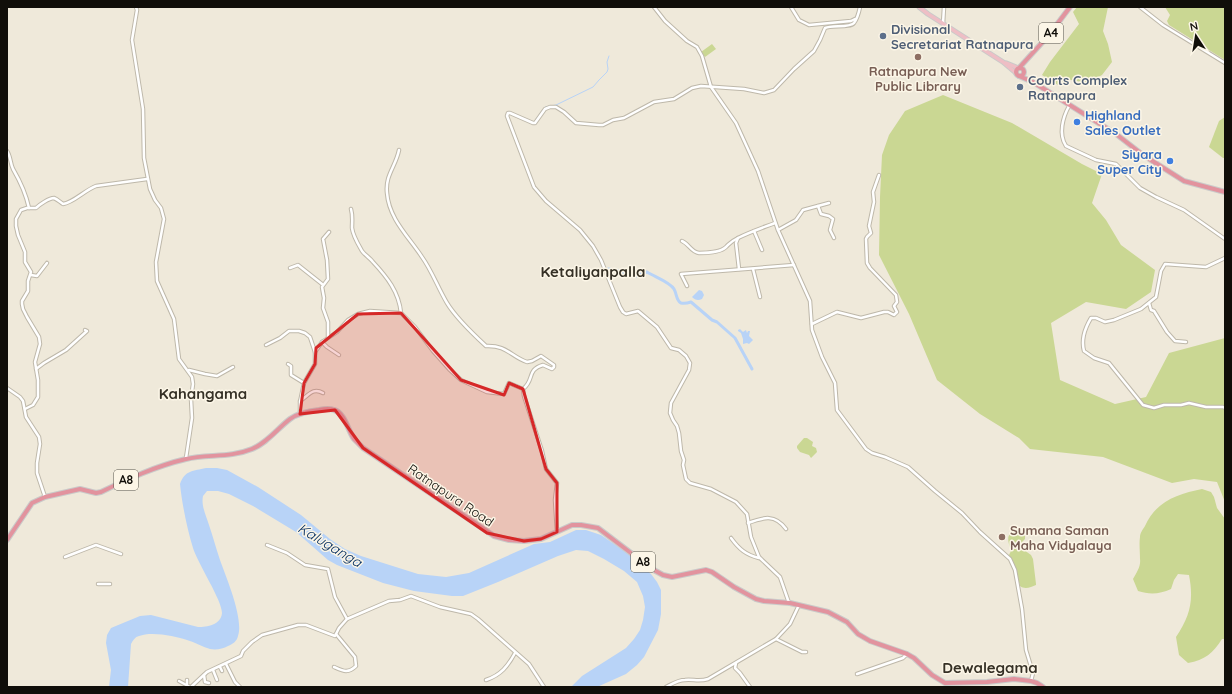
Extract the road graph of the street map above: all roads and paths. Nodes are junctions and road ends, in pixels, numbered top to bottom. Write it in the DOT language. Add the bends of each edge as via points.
graph roads {
  1 [pos="136,7"];
  2 [pos="654,7"];
  3 [pos="791,7"];
  4 [pos="860,7"];
  5 [pos="919,7"];
  6 [pos="944,7"];
  7 [pos="1070,7"];
  8 [pos="1140,7"];
  9 [pos="856,19"];
  10 [pos="943,24"];
  11 [pos="1003,62"];
  12 [pos="1225,63"];
  13 [pos="1021,69"];
  14 [pos="1017,74"];
  15 [pos="1033,82"];
  16 [pos="712,87"];
  17 [pos="1069,106"];
  18 [pos="399,150"];
  19 [pos="7,151"];
  20 [pos="879,175"];
  21 [pos="147,179"];
  22 [pos="1225,192"];
  23 [pos="829,203"];
  24 [pos="818,206"];
  25 [pos="29,208"];
  26 [pos="351,209"];
  27 [pos="775,223"];
  28 [pos="778,230"];
  29 [pos="754,231"];
  30 [pos="329,232"];
  31 [pos="738,238"];
  32 [pos="834,238"];
  33 [pos="1225,239"];
  34 [pos="682,241"];
  35 [pos="762,250"];
  36 [pos="1225,258"];
  37 [pos="47,263"];
  38 [pos="794,266"];
  39 [pos="290,268"];
  40 [pos="740,269"];
  41 [pos="753,269"];
  42 [pos="31,275"];
  43 [pos="322,284"];
  44 [pos="687,286"];
  45 [pos="760,296"];
  46 [pos="1149,303"];
  47 [pos="401,313"];
  48 [pos="812,324"];
  49 [pos="85,330"];
  50 [pos="328,337"];
  51 [pos="322,342"];
  52 [pos="1186,342"];
  53 [pos="266,345"];
  54 [pos="315,352"];
  55 [pos="339,355"];
  56 [pos="288,364"];
  57 [pos="233,367"];
  58 [pos="36,370"];
  59 [pos="189,370"];
  60 [pos="304,383"];
  61 [pos="7,388"];
  62 [pos="523,389"];
  63 [pos="323,392"];
  64 [pos="300,402"];
  65 [pos="1225,408"];
  66 [pos="25,409"];
  67 [pos="300,414"];
  68 [pos="186,459"];
  69 [pos="45,497"];
  70 [pos="748,523"];
  71 [pos="786,529"];
  72 [pos="557,532"];
  73 [pos="731,538"];
  74 [pos="7,540"];
  75 [pos="267,545"];
  76 [pos="121,554"];
  77 [pos="65,557"];
  78 [pos="760,558"];
  79 [pos="98,584"];
  80 [pos="110,584"];
  81 [pos="790,603"];
  82 [pos="800,605"];
  83 [pos="347,620"];
  84 [pos="336,634"];
  85 [pos="776,639"];
  86 [pos="806,652"];
  87 [pos="515,653"];
  88 [pos="907,654"];
  89 [pos="736,662"];
  90 [pos="226,664"];
  91 [pos="220,667"];
  92 [pos="334,667"];
  93 [pos="213,670"];
  94 [pos="222,671"];
  95 [pos="857,674"];
  96 [pos="204,675"];
  97 [pos="180,680"];
  98 [pos="187,680"];
  99 [pos="217,680"];
  100 [pos="486,680"];
  101 [pos="1031,681"];
  102 [pos="196,682"];
  103 [pos="209,683"];
  104 [pos="186,684"];
  105 [pos="190,687"];
  106 [pos="198,687"];
  107 [pos="240,687"];
  108 [pos="544,687"];
  109 [pos="666,687"];
  110 [pos="750,687"];
  111 [pos="1043,687"];
  1 -- 21 [label="street" via="132,40 143,109"];
  2 -- 16 [label="street" via="665,21 697,47"];
  3 -- 9 [label="street" via="799,20 809,25"];
  4 -- 9 [label="street"];
  5 -- 10 [label="main road"];
  6 -- 10 [label="street"];
  7 -- 13 [label="highway, A4"];
  8 -- 12 [label="street" via="1163,25"];
  9 -- 16 [label="street" via="851,25 825,28 814,51 774,90 764,93"];
  10 -- 11 [label="main road"];
  11 -- 13 [label="main road"];
  11 -- 14 [label="main road"];
  13 -- 14 [label="highway" via="1016,71"];
  13 -- 14 [label="highway" via="1022,74"];
  13 -- 15 [label="highway"];
  14 -- 15 [label="highway"];
  15 -- 17 [label="highway"];
  16 -- 27 [label="street" via="736,123 758,172"];
  16 -- 70 [label="street" via="692,88 674,99 654,102 624,118 599,125 576,123 556,107 545,109 535,123 510,113 507,116 534,187 546,201 580,230 593,246 623,312 626,314 638,311 644,315 657,327 671,348 686,356 690,363 689,370 671,403 670,413 679,433 686,479 736,502 747,514"];
  17 -- 22 [label="highway" via="1184,180"];
  17 -- 33 [label="street" via="1062,127 1066,146 1096,160 1116,164 1140,188 1184,210"];
  18 -- 62 [label="street" via="387,181 387,194 392,211 398,224 430,268 448,305 486,346 501,347 528,362 541,356 554,365 552,369 543,365 534,369 528,385"];
  19 -- 25 [label="street"];
  20 -- 48 [label="street" via="872,192 874,202 869,226 871,234 866,240 867,263 896,295 897,302 894,306 897,312 884,312 861,318 837,312"];
  21 -- 25 [label="street" via="96,186 66,204 52,198 41,202 36,208"];
  21 -- 59 [label="street" via="164,219 156,262 157,281 174,319 179,359"];
  23 -- 24 [label="street"];
  24 -- 28 [label="street" via="803,210 796,220"];
  24 -- 32 [label="street" via="821,214 832,219 830,230"];
  25 -- 42 [label="street" via="19,213 16,226"];
  26 -- 47 [label="street" via="355,237 363,253 385,275 398,296"];
  27 -- 28 [label="street"];
  27 -- 29 [label="street"];
  28 -- 38 [label="street"];
  29 -- 31 [label="street"];
  29 -- 35 [label="street"];
  30 -- 43 [label="street" via="323,239 328,279"];
  31 -- 34 [label="street" via="729,242 722,250 699,253 692,251"];
  31 -- 40 [label="street" via="736,243"];
  36 -- 46 [label="street" via="1206,268 1165,264 1161,271 1156,297"];
  37 -- 42 [label="street" via="36,276"];
  38 -- 41 [label="street"];
  38 -- 48 [label="street" via="810,301"];
  39 -- 43 [label="street" via="298,265"];
  40 -- 41 [label="street"];
  40 -- 44 [label="street" via="681,274"];
  41 -- 45 [label="street"];
  42 -- 58 [label="street" via="28,291 22,301 22,309 39,337"];
  43 -- 50 [label="street"];
  46 -- 52 [label="street" via="1151,310 1175,341"];
  46 -- 65 [label="street" via="1114,320 1105,322 1091,318 1084,335 1084,351 1109,363 1143,405 1154,408 1189,403"];
  47 -- 50 [label="street" via="358,314"];
  47 -- 62 [label="street" via="461,380 487,392 498,394 504,394 509,383"];
  48 -- 101 [label="street" via="822,357 835,384 837,410 866,449 908,467 962,513 1010,559 1015,570 1022,609 1026,650 1033,673"];
  49 -- 58 [label="street" via="87,331 66,350 44,362"];
  50 -- 51 [label="street"];
  51 -- 54 [label="street"];
  51 -- 55 [label="street"];
  53 -- 54 [label="street" via="289,331 299,331 310,337"];
  54 -- 60 [label="street" via="315,364"];
  56 -- 60 [label="street" via="291,366 291,375"];
  57 -- 59 [label="street" via="217,376"];
  58 -- 66 [label="street" via="38,397 33,405"];
  59 -- 68 [label="street" via="193,384 192,418"];
  60 -- 64 [label="street"];
  61 -- 66 [label="street" via="20,397"];
  62 -- 72 [label="street" via="546,469 557,483"];
  63 -- 64 [label="street" via="315,390"];
  64 -- 67 [label="street"];
  66 -- 69 [label="street" via="26,417 39,437 37,473"];
  67 -- 68 [label="highway, Ratnapura Road / A8" via="291,418 253,448 229,455"];
  67 -- 72 [label="highway, Ratnapura Road / A8" via="315,410 335,410 363,448 487,533 509,540 524,541 541,539"];
  68 -- 69 [label="highway, Ratnapura Road / A8" via="101,492 80,489"];
  69 -- 74 [label="highway, Ratnapura Road / A8" via="32,503"];
  70 -- 71 [label="street" via="765,517 779,521"];
  70 -- 78 [label="street"];
  72 -- 81 [label="highway, Ratnapura Road / A8" via="572,525 598,528 663,575 672,577 706,570 756,599"];
  73 -- 78 [label="street" via="746,554"];
  75 -- 83 [label="street" via="287,553 305,565 328,569 335,596"];
  76 -- 77 [label="street" via="96,545"];
  78 -- 81 [label="street" via="780,577"];
  79 -- 80 [label="street"];
  81 -- 82 [label="highway, Ratnapura Road / A8"];
  82 -- 85 [label="street" via="790,624"];
  82 -- 88 [label="highway, Ratnapura Road / A8" via="828,612 847,622 858,634 870,641"];
  83 -- 84 [label="street" via="338,628"];
  83 -- 87 [label="street" via="389,601 410,596 440,607 471,614"];
  84 -- 90 [label="street" via="335,636 306,625 262,635 243,651 241,656"];
  84 -- 92 [label="street" via="355,657 356,668 344,672"];
  85 -- 86 [label="street"];
  85 -- 89 [label="street"];
  87 -- 100 [label="street" via="500,674"];
  87 -- 108 [label="street" via="529,664"];
  88 -- 95 [label="street" via="903,658"];
  88 -- 101 [label="highway, Ratnapura Road / A8" via="945,683 1014,679"];
  89 -- 109 [label="street" via="703,680 680,680"];
  89 -- 110 [label="street" via="735,668"];
  90 -- 91 [label="street"];
  90 -- 107 [label="street" via="234,682"];
  91 -- 93 [label="street"];
  91 -- 94 [label="street"];
  93 -- 96 [label="street"];
  93 -- 99 [label="street"];
  96 -- 102 [label="street"];
  96 -- 103 [label="street" via="205,682"];
  97 -- 104 [label="street"];
  98 -- 104 [label="street"];
  101 -- 111 [label="highway, Ratnapura Road / A8"];
  102 -- 105 [label="street"];
  102 -- 106 [label="street"];
  104 -- 105 [label="street"];
}
